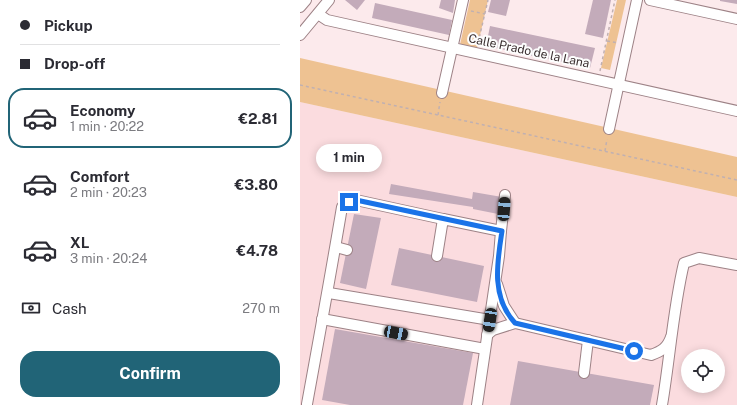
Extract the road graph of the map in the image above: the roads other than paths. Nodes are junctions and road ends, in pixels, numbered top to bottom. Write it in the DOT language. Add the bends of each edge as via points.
graph roads {
  1 [pos="306,0"];
  2 [pos="329,0"];
  3 [pos="462,0"];
  4 [pos="637,0"];
  5 [pos="650,0"];
  6 [pos="300,7"];
  7 [pos="318,14"];
  8 [pos="737,19"];
  9 [pos="300,36"];
  10 [pos="452,48"];
  11 [pos="620,85"];
  12 [pos="442,93"];
  13 [pos="737,111"];
  14 [pos="609,129"];
  15 [pos="506,196"];
  16 [pos="443,219"];
  17 [pos="502,231"];
  18 [pos="336,247"];
  19 [pos="347,250"];
  20 [pos="437,256"];
  21 [pos="737,264"];
  22 [pos="496,278"];
  23 [pos="329,293"];
  24 [pos="322,319"];
  25 [pos="490,320"];
  26 [pos="515,323"];
  27 [pos="487,335"];
  28 [pos="671,336"];
  29 [pos="588,340"];
  30 [pos="485,349"];
  31 [pos="584,373"];
  32 [pos="306,403"];
  33 [pos="477,405"];
  34 [pos="662,405"];
  1 -- 6 [label="street"];
  2 -- 7 [label="street"];
  3 -- 10 [label="street"];
  4 -- 11 [label="street"];
  5 -- 8 [label="street"];
  7 -- 9 [label="street"];
  7 -- 10 [label="street, Calle Prado de la Lana" via="326,20"];
  10 -- 11 [label="street, Calle Prado de la Lana"];
  10 -- 12 [label="street"];
  11 -- 13 [label="street, Calle Prado de la Lana"];
  11 -- 14 [label="street"];
  15 -- 17 [label="street"];
  16 -- 17 [label="street"];
  16 -- 18 [label="street" via="356,200 342,208"];
  16 -- 20 [label="street"];
  17 -- 22 [label="street"];
  18 -- 19 [label="street"];
  18 -- 23 [label="street"];
  21 -- 28 [label="street" via="699,258 684,263"];
  22 -- 25 [label="street"];
  22 -- 26 [label="street" via="504,306"];
  23 -- 24 [label="street"];
  23 -- 25 [label="street"];
  24 -- 30 [label="street"];
  24 -- 32 [label="street"];
  25 -- 27 [label="street"];
  26 -- 27 [label="street" via="493,330"];
  26 -- 29 [label="street"];
  27 -- 30 [label="street"];
  28 -- 29 [label="street" via="668,345 661,352 651,355"];
  28 -- 34 [label="street"];
  29 -- 31 [label="street"];
  30 -- 33 [label="street"];
}
